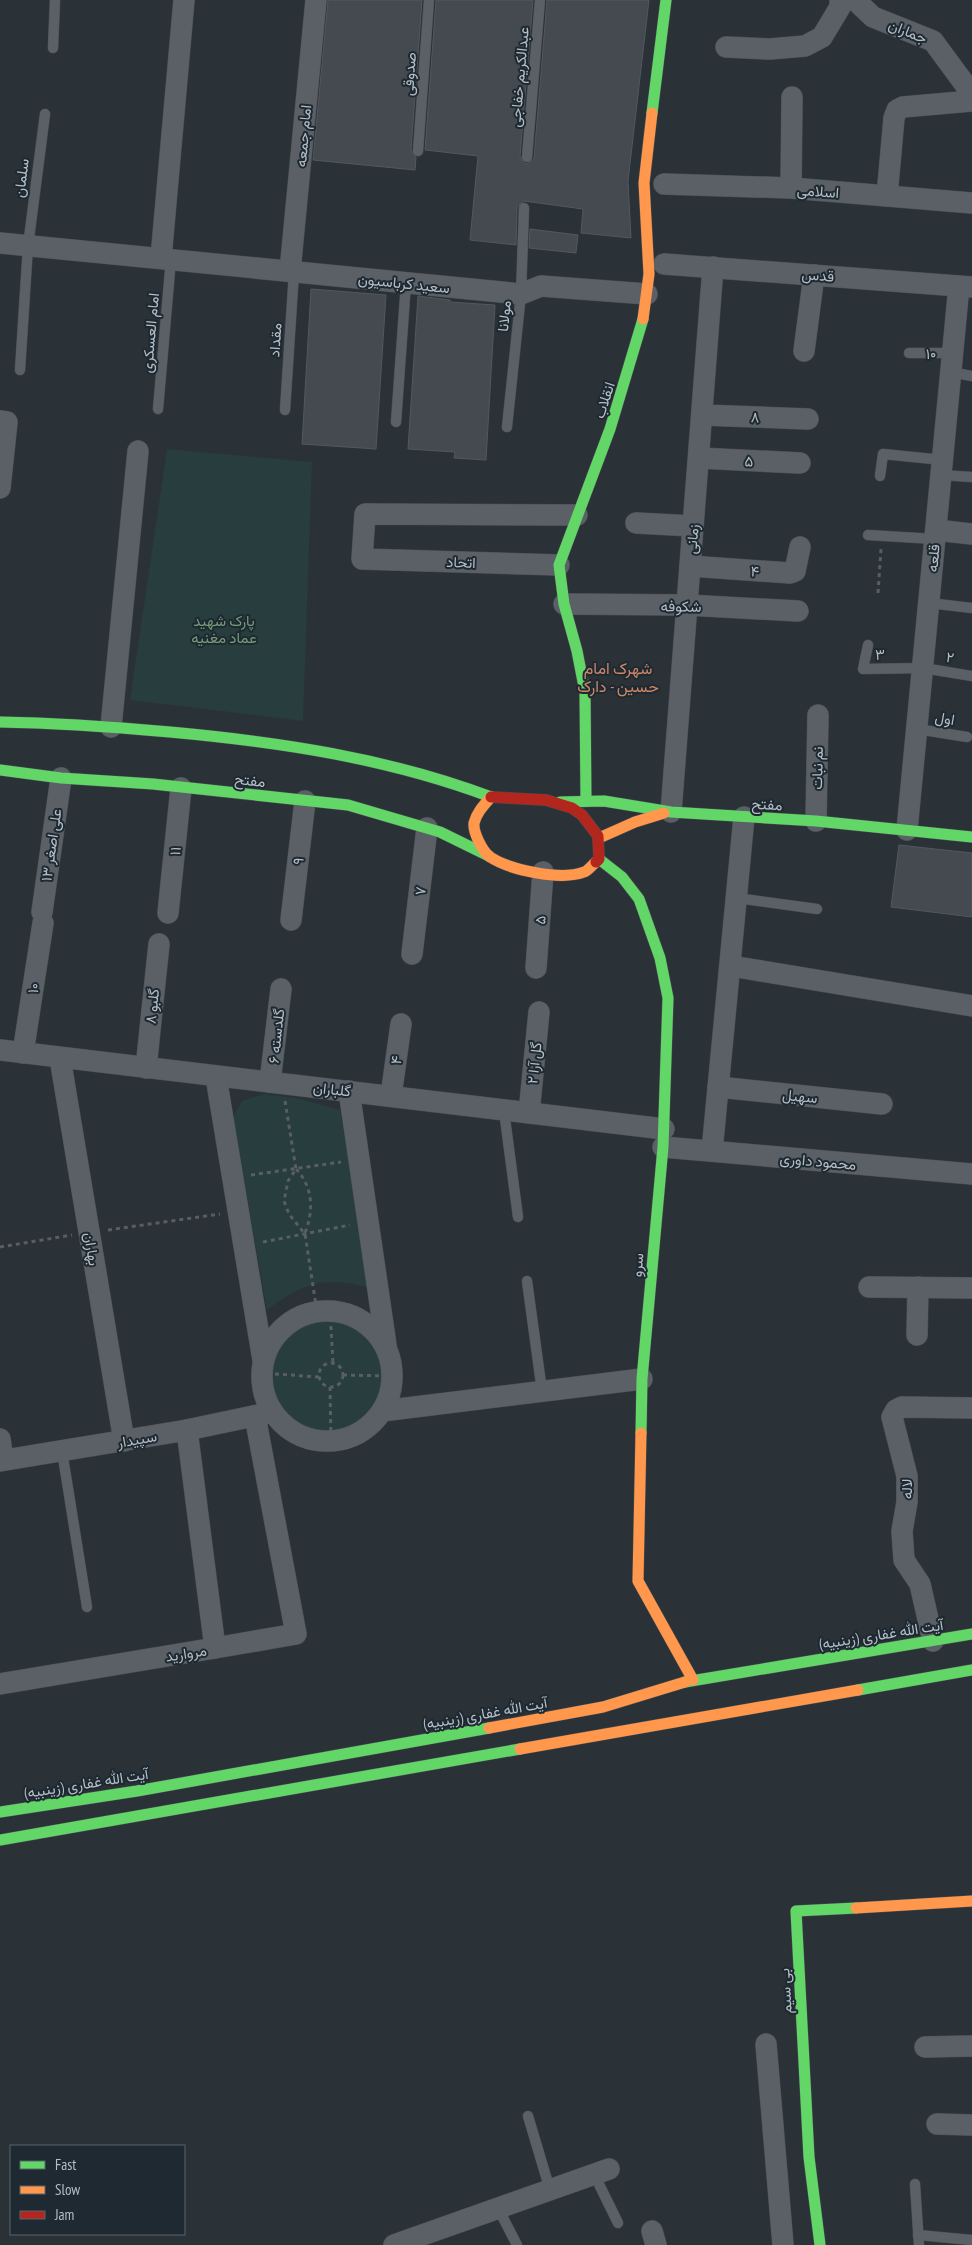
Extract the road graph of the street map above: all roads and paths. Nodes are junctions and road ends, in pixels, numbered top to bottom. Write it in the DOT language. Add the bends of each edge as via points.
graph roads {
  1 [pos="55,0"];
  2 [pos="184,0"];
  3 [pos="316,0"];
  4 [pos="429,0"];
  5 [pos="540,0"];
  6 [pos="666,0"];
  7 [pos="840,0"];
  8 [pos="855,0"];
  9 [pos="726,47"];
  10 [pos="53,48"];
  11 [pos="972,94"];
  12 [pos="792,96"];
  13 [pos="972,101"];
  14 [pos="45,114"];
  15 [pos="418,151"];
  16 [pos="527,157"];
  17 [pos="664,184"];
  18 [pos="791,188"];
  19 [pos="887,196"];
  20 [pos="972,203"];
  21 [pos="524,208"];
  22 [pos="0,243"];
  23 [pos="28,246"];
  24 [pos="166,259"];
  25 [pos="664,264"];
  26 [pos="714,267"];
  27 [pos="292,272"];
  28 [pos="814,274"];
  29 [pos="406,284"];
  30 [pos="966,286"];
  31 [pos="521,294"];
  32 [pos="646,294"];
  33 [pos="804,351"];
  34 [pos="909,353"];
  35 [pos="952,363"];
  36 [pos="20,370"];
  37 [pos="972,376"];
  38 [pos="158,409"];
  39 [pos="285,410"];
  40 [pos="702,415"];
  41 [pos="808,419"];
  42 [pos="0,421"];
  43 [pos="396,422"];
  44 [pos="507,427"];
  45 [pos="138,451"];
  46 [pos="699,458"];
  47 [pos="800,463"];
  48 [pos="942,467"];
  49 [pos="880,476"];
  50 [pos="972,477"];
  51 [pos="0,488"];
  52 [pos="576,515"];
  53 [pos="636,523"];
  54 [pos="693,526"];
  55 [pos="935,534"];
  56 [pos="972,534"];
  57 [pos="868,535"];
  58 [pos="882,536"];
  59 [pos="800,547"];
  60 [pos="560,564"];
  61 [pos="690,566"];
  62 [pos="878,593"];
  63 [pos="564,604"];
  64 [pos="929,604"];
  65 [pos="687,605"];
  66 [pos="972,608"];
  67 [pos="798,611"];
  68 [pos="868,645"];
  69 [pos="923,668"];
  70 [pos="972,676"];
  71 [pos="818,715"];
  72 [pos="0,722"];
  73 [pos="111,727"];
  74 [pos="917,728"];
  75 [pos="967,737"];
  76 [pos="0,770"];
  77 [pos="61,778"];
  78 [pos="181,788"];
  79 [pos="491,797"];
  80 [pos="305,801"];
  81 [pos="586,801"];
  82 [pos="560,802"];
  83 [pos="671,812"];
  84 [pos="744,818"];
  85 [pos="816,822"];
  86 [pos="427,828"];
  87 [pos="907,830"];
  88 [pos="972,837"];
  89 [pos="599,838"];
  90 [pos="489,856"];
  91 [pos="599,859"];
  92 [pos="543,872"];
  93 [pos="737,898"];
  94 [pos="817,909"];
  95 [pos="168,913"];
  96 [pos="42,917"];
  97 [pos="291,920"];
  98 [pos="159,944"];
  99 [pos="412,954"];
  100 [pos="731,966"];
  101 [pos="536,968"];
  102 [pos="281,989"];
  103 [pos="972,1006"];
  104 [pos="538,1012"];
  105 [pos="401,1024"];
  106 [pos="0,1050"];
  107 [pos="23,1053"];
  108 [pos="60,1058"];
  109 [pos="146,1068"];
  110 [pos="216,1076"];
  111 [pos="718,1087"];
  112 [pos="277,1089"];
  113 [pos="349,1091"];
  114 [pos="391,1096"];
  115 [pos="882,1104"];
  116 [pos="504,1110"];
  117 [pos="529,1114"];
  118 [pos="664,1138"];
  119 [pos="712,1151"];
  120 [pos="349,1161"];
  121 [pos="296,1168"];
  122 [pos="972,1174"];
  123 [pos="243,1176"];
  124 [pos="238,1212"];
  125 [pos="518,1217"];
  126 [pos="359,1224"];
  127 [pos="90,1232"];
  128 [pos="305,1234"];
  129 [pos="255,1244"];
  130 [pos="0,1246"];
  131 [pos="527,1281"];
  132 [pos="869,1287"];
  133 [pos="918,1287"];
  134 [pos="972,1288"];
  135 [pos="323,1311"];
  136 [pos="917,1335"];
  137 [pos="387,1351"];
  138 [pos="333,1363"];
  139 [pos="263,1367"];
  140 [pos="343,1375"];
  141 [pos="392,1376"];
  142 [pos="319,1377"];
  143 [pos="642,1379"];
  144 [pos="330,1387"];
  145 [pos="542,1391"];
  146 [pos="972,1408"];
  147 [pos="382,1411"];
  148 [pos="264,1414"];
  149 [pos="187,1430"];
  150 [pos="0,1439"];
  151 [pos="124,1441"];
  152 [pos="330,1441"];
  153 [pos="62,1451"];
  154 [pos="2,1460"];
  155 [pos="87,1607"];
  156 [pos="972,1634"];
  157 [pos="933,1641"];
  158 [pos="215,1648"];
  159 [pos="972,1670"];
  160 [pos="693,1680"];
  161 [pos="0,1684"];
  162 [pos="0,1812"];
  163 [pos="0,1840"];
  164 [pos="972,1901"];
  165 [pos="766,2044"];
  166 [pos="972,2046"];
  167 [pos="925,2047"];
  168 [pos="528,2116"];
  169 [pos="937,2124"];
  170 [pos="972,2125"];
  171 [pos="602,2172"];
  172 [pos="915,2184"];
  173 [pos="550,2190"];
  174 [pos="498,2208"];
  175 [pos="618,2223"];
  176 [pos="919,2240"];
  177 [pos="972,2240"];
  178 [pos="394,2245"];
  179 [pos="517,2245"];
  180 [pos="783,2245"];
  181 [pos="820,2245"];
  1 -- 10 [label="lane"];
  2 -- 24 [label="street"];
  3 -- 27 [label="street, امام جمعه"];
  4 -- 15 [label="lane, صدوقی"];
  5 -- 16 [label="lane, عبدالکریم خفاجی"];
  6 -- 32 [label="street, انقلاب" via="644,182 649,274"];
  7 -- 9 [label="street" via="840,7 822,37 805,46"];
  8 -- 11 [label="street, جماران" via="872,17 934,41"];
  12 -- 18 [label="street"];
  13 -- 19 [label="street" via="897,110"];
  14 -- 23 [label="lane, سلمان"];
  17 -- 18 [label="street, اسلامی"];
  18 -- 19 [label="street, اسلامی"];
  19 -- 20 [label="street, اسلامی"];
  21 -- 31 [label="lane, مولانا"];
  22 -- 23 [label="street, سعید کرباسیون"];
  23 -- 24 [label="street, سعید کرباسیون"];
  23 -- 36 [label="lane, سلمان"];
  24 -- 27 [label="street, سعید کرباسیون"];
  24 -- 38 [label="lane, امام العسکری"];
  25 -- 26 [label="street, قدس"];
  26 -- 28 [label="street, قدس"];
  26 -- 40 [label="street, زمانی"];
  27 -- 29 [label="street, سعید کرباسیون"];
  27 -- 39 [label="lane, مقداد"];
  28 -- 30 [label="street, قدس"];
  28 -- 33 [label="street"];
  29 -- 31 [label="street, سعید کرباسیون"];
  29 -- 43 [label="lane"];
  30 -- 35 [label="street, قلعه"];
  31 -- 32 [label="street, سعید کرباسیون" via="541,286"];
  31 -- 44 [label="lane, مولانا"];
  32 -- 52 [label="street, انقلاب" via="644,316 630,369"];
  34 -- 35 [label="lane, ۱۰"];
  35 -- 37 [label="lane"];
  35 -- 48 [label="street, قلعه"];
  40 -- 41 [label="street, ۸"];
  40 -- 46 [label="street, زمانی"];
  42 -- 51 [label="street" via="7,422"];
  45 -- 73 [label="street"];
  46 -- 47 [label="street, ۵"];
  46 -- 54 [label="street, زمانی"];
  48 -- 49 [label="lane" via="883,454"];
  48 -- 50 [label="lane"];
  48 -- 55 [label="street, قلعه"];
  52 -- 60 [label="street, انقلاب"];
  52 -- 60 [label="street, اتحاد" via="364,514 362,559"];
  53 -- 54 [label="street"];
  54 -- 61 [label="street, زمانی"];
  55 -- 56 [label="street"];
  55 -- 58 [label="lane"];
  55 -- 64 [label="street, قلعه"];
  57 -- 58 [label="lane"];
  58 -- 62 [label="path"];
  59 -- 61 [label="street, ۴" via="795,571 790,573"];
  60 -- 63 [label="street, انقلاب"];
  61 -- 65 [label="street, زمانی"];
  63 -- 65 [label="street, شکوفه"];
  63 -- 81 [label="street, انقلاب" via="586,692"];
  64 -- 66 [label="lane"];
  64 -- 69 [label="street, قلعه"];
  65 -- 67 [label="street, شکوفه"];
  65 -- 83 [label="street, زمانی"];
  68 -- 69 [label="lane, ۳" via="863,669"];
  69 -- 70 [label="lane, ۲"];
  69 -- 74 [label="street, قلعه"];
  71 -- 85 [label="street, نم نبات"];
  72 -- 73 [label="street"];
  73 -- 79 [label="street" via="294,746 448,780"];
  74 -- 75 [label="lane, اول"];
  74 -- 87 [label="street, قلعه"];
  76 -- 77 [label="street, مفتح"];
  77 -- 78 [label="street, مفتح"];
  77 -- 96 [label="street, علی اصغر ۱۳"];
  78 -- 80 [label="street, مفتح"];
  78 -- 95 [label="street, ۱۱"];
  79 -- 82 [label="street"];
  79 -- 90 [label="street" via="479,811 474,824 476,836"];
  80 -- 86 [label="street, مفتح" via="348,805"];
  80 -- 97 [label="street, ۹"];
  81 -- 82 [label="street, مفتح"];
  81 -- 83 [label="street, مفتح"];
  82 -- 89 [label="street" via="582,814"];
  83 -- 84 [label="street, مفتح"];
  83 -- 89 [label="street" via="634,822"];
  84 -- 85 [label="street, مفتح"];
  84 -- 93 [label="street"];
  85 -- 87 [label="street, مفتح"];
  86 -- 90 [label="street, مفتح"];
  86 -- 99 [label="street, ۷"];
  87 -- 88 [label="street, مفتح"];
  89 -- 91 [label="street"];
  90 -- 92 [label="street" via="526,871"];
  91 -- 92 [label="street" via="585,872 566,875"];
  91 -- 118 [label="street, سرو" via="622,877 639,899 660,958 668,998"];
  92 -- 101 [label="street, ۵"];
  93 -- 94 [label="lane"];
  93 -- 100 [label="street"];
  96 -- 107 [label="street, ۱۰"];
  98 -- 109 [label="street, گلبو ۸"];
  100 -- 103 [label="street"];
  100 -- 111 [label="street"];
  102 -- 112 [label="street, گلدسته ۶"];
  104 -- 117 [label="street, گل آرا ۲"];
  105 -- 114 [label="street, ۴"];
  106 -- 107 [label="street, گلباران"];
  107 -- 108 [label="street, گلباران"];
  108 -- 109 [label="street, گلباران"];
  108 -- 127 [label="street, بهاران"];
  109 -- 110 [label="street, گلباران"];
  110 -- 112 [label="street, گلباران"];
  110 -- 124 [label="street"];
  111 -- 115 [label="street, سهیل"];
  111 -- 119 [label="street"];
  112 -- 113 [label="street, گلباران"];
  112 -- 121 [label="path"];
  113 -- 114 [label="street, گلباران"];
  113 -- 137 [label="street"];
  114 -- 116 [label="street, گلباران"];
  116 -- 117 [label="street, گلباران"];
  116 -- 125 [label="lane"];
  117 -- 118 [label="street, گلباران"];
  118 -- 119 [label="street, محمود داوری"];
  118 -- 143 [label="street, سرو"];
  119 -- 122 [label="street, محمود داوری"];
  120 -- 121 [label="path"];
  121 -- 123 [label="path"];
  121 -- 128 [label="path" via="308,1185 311,1203"];
  121 -- 128 [label="path" via="288,1181 284,1201 289,1214"];
  124 -- 127 [label="path"];
  124 -- 139 [label="street"];
  126 -- 128 [label="path"];
  127 -- 130 [label="path"];
  127 -- 151 [label="street, بهاران"];
  128 -- 129 [label="path"];
  128 -- 135 [label="path"];
  131 -- 145 [label="lane"];
  132 -- 133 [label="street"];
  133 -- 134 [label="street"];
  133 -- 136 [label="street"];
  135 -- 137 [label="street" via="352,1315 371,1328"];
  135 -- 138 [label="path"];
  135 -- 139 [label="street" via="308,1313 288,1323 272,1339"];
  137 -- 141 [label="street"];
  138 -- 140 [label="path"];
  138 -- 142 [label="path" via="322,1366"];
  139 -- 142 [label="path"];
  139 -- 148 [label="street"];
  140 -- 141 [label="path"];
  140 -- 144 [label="path" via="338,1385"];
  141 -- 147 [label="street"];
  142 -- 144 [label="path" via="322,1384"];
  143 -- 145 [label="street"];
  143 -- 160 [label="street, سرو" via="638,1581"];
  144 -- 152 [label="path"];
  145 -- 147 [label="street"];
  146 -- 157 [label="street, لاله" via="902,1407 892,1417 907,1476 902,1531 904,1560 920,1584"];
  147 -- 152 [label="street" via="358,1434"];
  148 -- 149 [label="street, سپیدار"];
  148 -- 152 [label="street" via="298,1435"];
  148 -- 158 [label="street" via="296,1634"];
  149 -- 151 [label="street, سپیدار"];
  149 -- 158 [label="street, مروارید"];
  150 -- 154 [label="street"];
  151 -- 153 [label="street, سپیدار"];
  153 -- 154 [label="street, سپیدار"];
  153 -- 155 [label="lane"];
  156 -- 157 [label="street, آیت الله غفاری (زینبیه)"];
  157 -- 160 [label="street, آیت الله غفاری (زینبیه)"];
  158 -- 161 [label="street, مروارید"];
  159 -- 163 [label="street"];
  160 -- 162 [label="street, آیت الله غفاری (زینبیه)" via="603,1707 137,1791"];
  164 -- 181 [label="street, بی سیم" via="796,1911 809,2157"];
  165 -- 180 [label="street"];
  166 -- 167 [label="street"];
  168 -- 173 [label="lane"];
  169 -- 170 [label="street"];
  171 -- 173 [label="street"];
  171 -- 175 [label="lane"];
  172 -- 176 [label="lane"];
  173 -- 174 [label="street"];
  174 -- 178 [label="street"];
  174 -- 179 [label="lane"];
  176 -- 177 [label="lane"];
}
